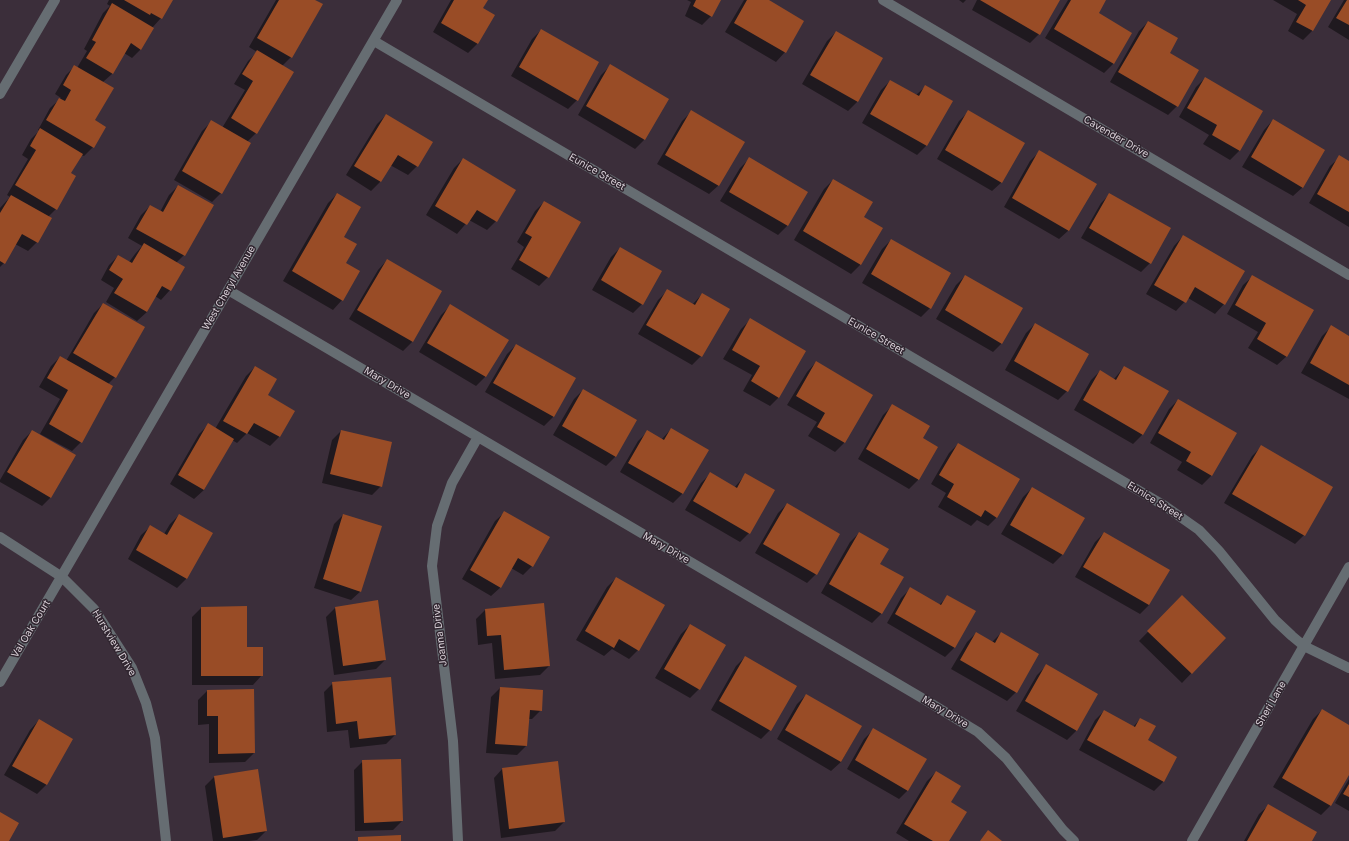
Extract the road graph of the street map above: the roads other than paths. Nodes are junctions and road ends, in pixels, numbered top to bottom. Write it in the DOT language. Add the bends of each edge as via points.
graph roads {
  1 [pos="56,0"];
  2 [pos="398,0"];
  3 [pos="883,0"];
  4 [pos="374,41"];
  5 [pos="0,94"];
  6 [pos="1349,276"];
  7 [pos="228,290"];
  8 [pos="478,437"];
  9 [pos="0,537"];
  10 [pos="1349,567"];
  11 [pos="62,577"];
  12 [pos="1304,646"];
  13 [pos="1349,668"];
  14 [pos="0,682"];
  15 [pos="166,841"];
  16 [pos="458,841"];
  17 [pos="1074,841"];
  18 [pos="1192,841"];
  1 -- 5 [label="street"];
  2 -- 4 [label="street, West Cheryl Avenue"];
  3 -- 6 [label="street, Cavender Drive"];
  4 -- 7 [label="street, West Cheryl Avenue"];
  4 -- 12 [label="street, Eunice Street" via="1164,506 1199,530 1275,620"];
  7 -- 8 [label="street, Mary Drive"];
  7 -- 11 [label="street, West Cheryl Avenue"];
  8 -- 16 [label="street, Joanna Drive" via="450,490 437,526 432,566 453,741"];
  8 -- 17 [label="street, Mary Drive" via="978,732 1006,758"];
  9 -- 11 [label="street, Hurstview Drive"];
  10 -- 12 [label="street, Sheri Lane"];
  11 -- 14 [label="street, Val Oak Court"];
  11 -- 15 [label="street, Hurstview Drive" via="94,609 132,668 146,702 155,738"];
  12 -- 13 [label="street, Eunice Street"];
  12 -- 18 [label="street, Sheri Lane"];
}
